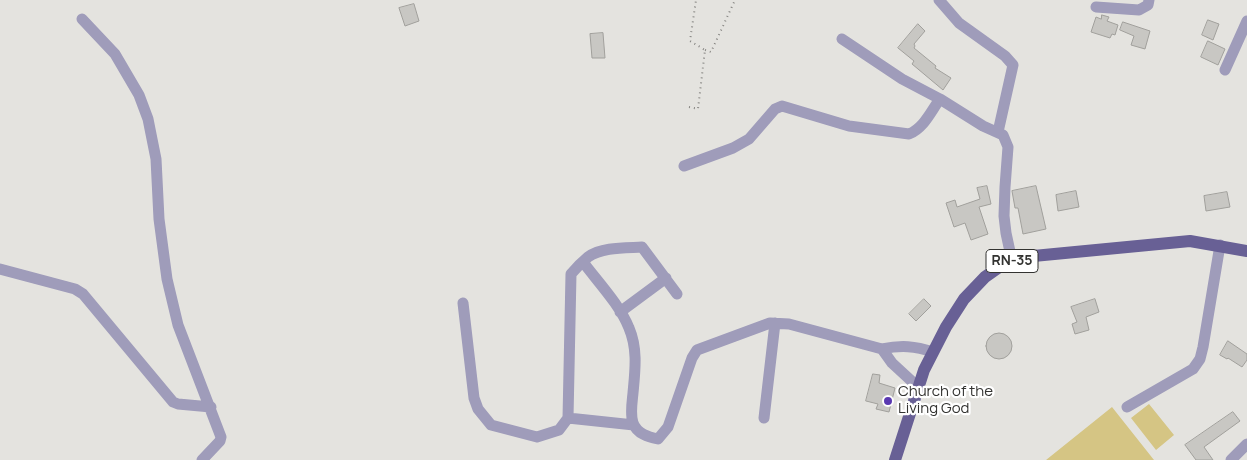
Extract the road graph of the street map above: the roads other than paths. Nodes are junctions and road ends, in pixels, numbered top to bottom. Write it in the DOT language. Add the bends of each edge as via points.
graph roads {
  1 [pos="940,0"];
  2 [pos="1149,0"];
  3 [pos="1096,7"];
  4 [pos="82,18"];
  5 [pos="1247,21"];
  6 [pos="842,38"];
  7 [pos="1225,70"];
  8 [pos="940,99"];
  9 [pos="998,132"];
  10 [pos="684,166"];
  11 [pos="1220,245"];
  12 [pos="1247,251"];
  13 [pos="1012,261"];
  14 [pos="583,262"];
  15 [pos="0,269"];
  16 [pos="666,278"];
  17 [pos="677,294"];
  18 [pos="463,303"];
  19 [pos="620,312"];
  20 [pos="775,323"];
  21 [pos="882,349"];
  22 [pos="933,352"];
  23 [pos="918,387"];
  24 [pos="211,407"];
  25 [pos="1127,407"];
  26 [pos="568,418"];
  27 [pos="764,418"];
  28 [pos="634,425"];
  29 [pos="1247,444"];
  30 [pos="202,460"];
  31 [pos="895,460"];
  32 [pos="1231,460"];
  1 -- 9 [label="street" via="959,22 1013,65"];
  2 -- 3 [label="street" via="1148,5 1139,10"];
  4 -- 24 [label="street" via="115,54 139,95 148,119 156,159 167,279 178,325"];
  5 -- 7 [label="street"];
  6 -- 8 [label="street" via="902,79"];
  8 -- 9 [label="street"];
  8 -- 10 [label="street" via="921,127 909,134 849,126 782,106 775,109 749,139 734,148"];
  9 -- 13 [label="street" via="1008,147 1004,216"];
  11 -- 12 [label="main road, RN-35"];
  11 -- 13 [label="main road, RN-35" via="1190,241 1023,257"];
  11 -- 25 [label="street" via="1200,359 1193,369"];
  13 -- 22 [label="main road, RN-35" via="985,277 964,299"];
  14 -- 16 [label="street" via="589,256 610,249 642,247"];
  14 -- 19 [label="street"];
  14 -- 26 [label="street" via="571,274"];
  15 -- 24 [label="street" via="83,294 173,402"];
  16 -- 17 [label="street"];
  16 -- 19 [label="street"];
  18 -- 26 [label="street" via="474,398 482,417 491,425 536,438 559,430"];
  19 -- 28 [label="street" via="629,328 636,358 631,413"];
  20 -- 21 [label="street"];
  20 -- 27 [label="street"];
  20 -- 28 [label="street" via="698,350 692,358 668,427 658,439 642,434"];
  21 -- 22 [label="street" via="916,346"];
  21 -- 23 [label="street"];
  22 -- 23 [label="main road, RN-35"];
  23 -- 31 [label="main road, RN-35"];
  24 -- 30 [label="street" via="221,437"];
  26 -- 28 [label="street"];
  29 -- 32 [label="street"];
}
